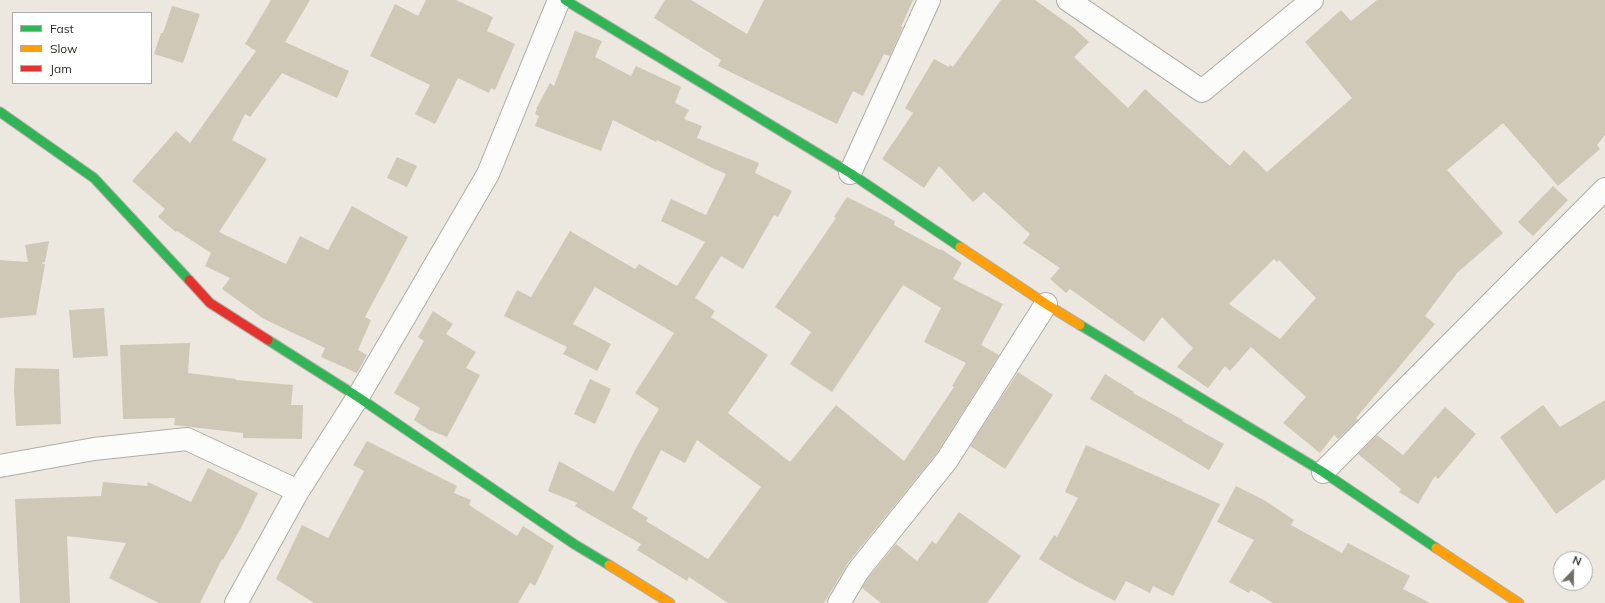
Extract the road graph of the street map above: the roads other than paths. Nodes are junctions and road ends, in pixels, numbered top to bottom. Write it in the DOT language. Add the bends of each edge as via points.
graph roads {
  1 [pos="559,0"];
  2 [pos="565,0"];
  3 [pos="929,0"];
  4 [pos="1068,0"];
  5 [pos="1312,0"];
  6 [pos="0,112"];
  7 [pos="850,173"];
  8 [pos="1605,189"];
  9 [pos="1046,304"];
  10 [pos="358,397"];
  11 [pos="0,466"];
  12 [pos="1323,472"];
  13 [pos="298,491"];
  14 [pos="236,603"];
  15 [pos="670,603"];
  16 [pos="839,603"];
  17 [pos="1520,603"];
  1 -- 10 [label="street" via="488,174"];
  2 -- 7 [label="street"];
  3 -- 7 [label="street"];
  4 -- 5 [label="street" via="1202,91"];
  6 -- 10 [label="street" via="94,178 210,303"];
  7 -- 9 [label="street"];
  8 -- 12 [label="street"];
  9 -- 12 [label="street"];
  9 -- 16 [label="street" via="947,460 858,571"];
  10 -- 13 [label="street"];
  10 -- 15 [label="street" via="574,544"];
  11 -- 13 [label="street" via="94,449 187,439"];
  12 -- 17 [label="street"];
  13 -- 14 [label="street"];
}
